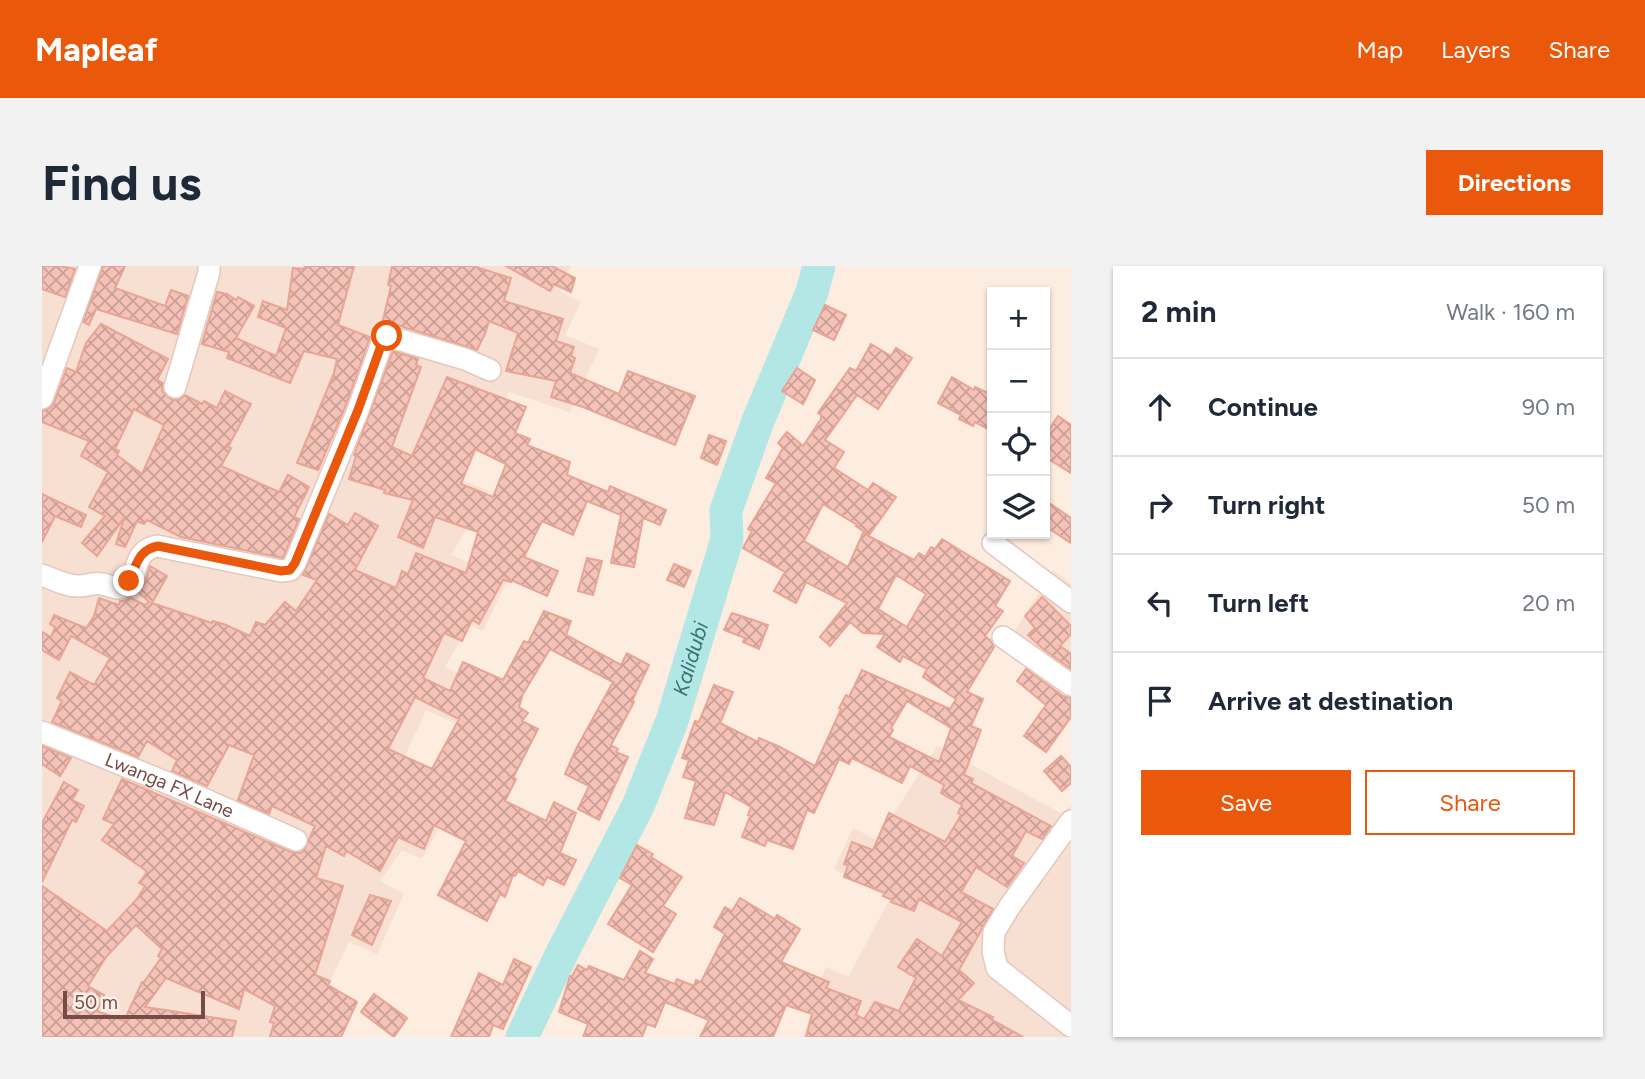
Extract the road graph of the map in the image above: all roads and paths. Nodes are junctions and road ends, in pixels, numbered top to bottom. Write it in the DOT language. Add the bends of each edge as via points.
graph roads {
  1 [pos="90,266"];
  2 [pos="209,266"];
  3 [pos="490,370"];
  4 [pos="175,387"];
  5 [pos="42,398"];
  6 [pos="993,543"];
  7 [pos="42,575"];
  8 [pos="1071,602"];
  9 [pos="1003,637"];
  10 [pos="1071,685"];
  11 [pos="42,732"];
  12 [pos="1071,821"];
  13 [pos="296,840"];
  14 [pos="1071,1026"];
  1 -- 5 [label="street"];
  2 -- 4 [label="street"];
  3 -- 7 [label="street" via="387,336 383,340 290,570 158,546 146,548 124,587 99,583 73,586"];
  6 -- 8 [label="street"];
  9 -- 10 [label="street"];
  11 -- 13 [label="street, Lwanga FX Lane"];
  12 -- 14 [label="street" via="994,932 993,951 997,968"];
}
